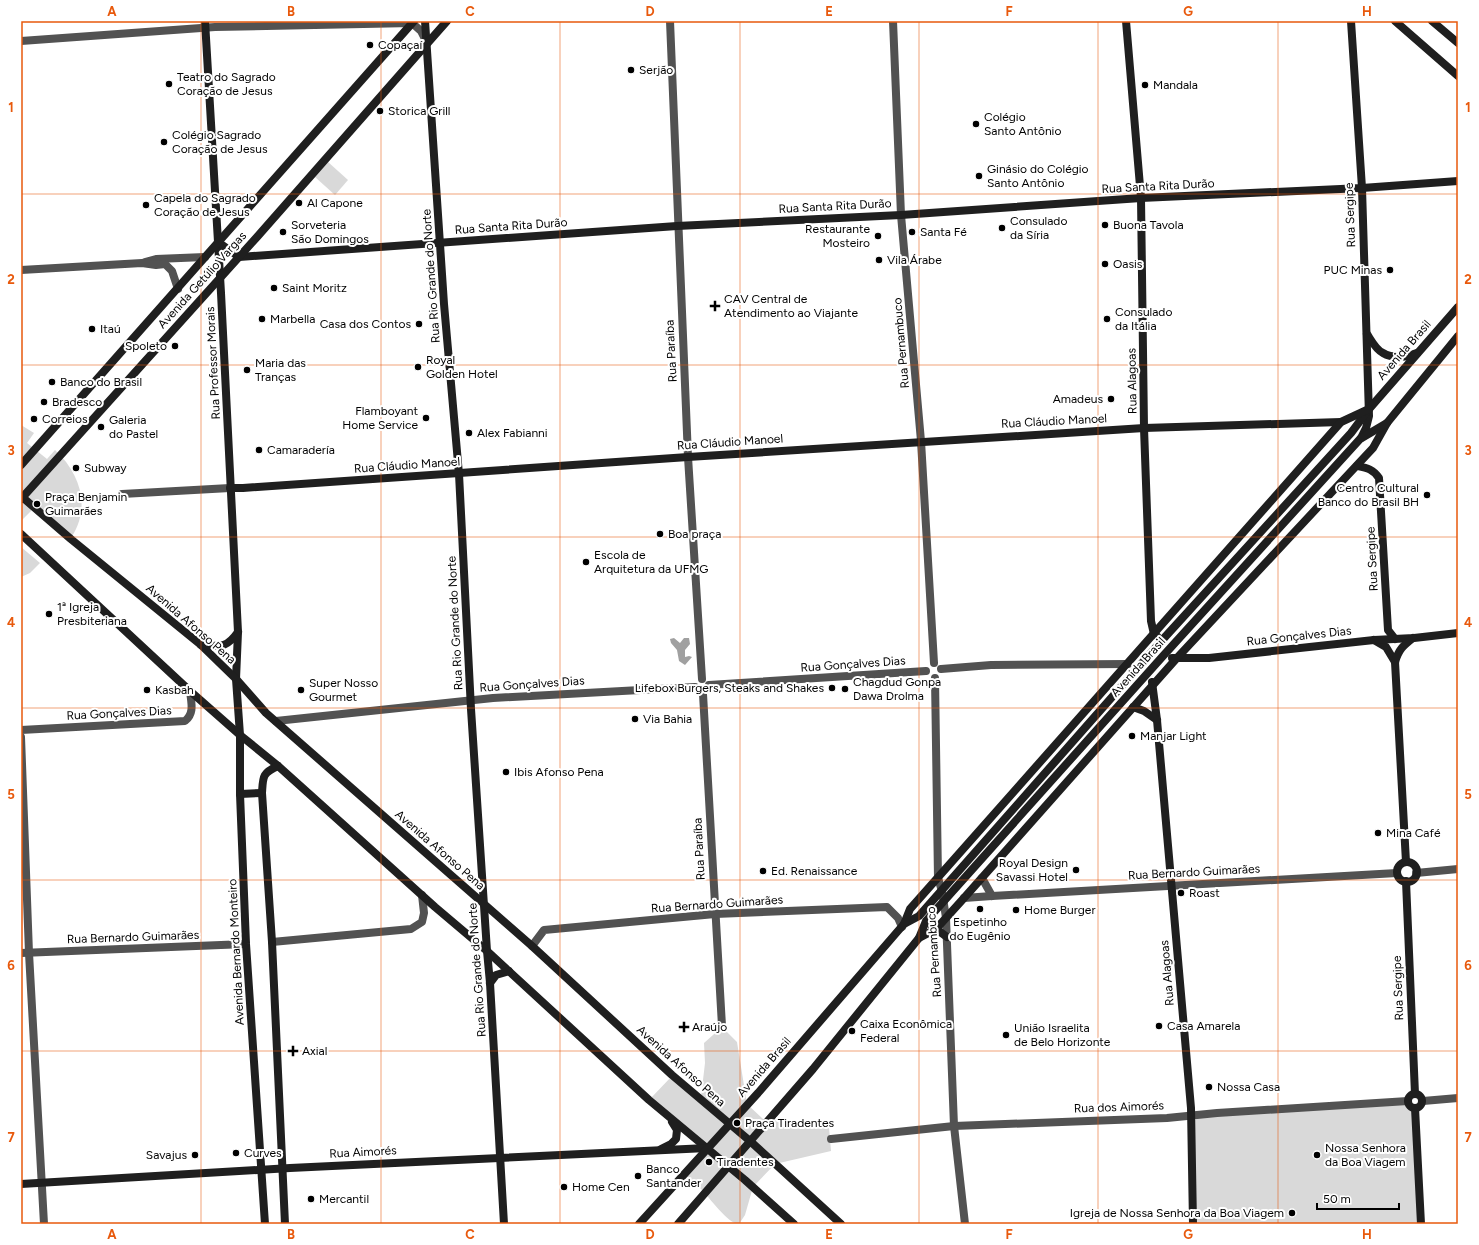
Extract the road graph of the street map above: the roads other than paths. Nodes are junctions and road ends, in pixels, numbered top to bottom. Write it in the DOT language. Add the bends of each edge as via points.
graph roads {
  1 [pos="426,21"];
  2 [pos="447,21"];
  3 [pos="670,21"];
  4 [pos="894,21"];
  5 [pos="1126,21"];
  6 [pos="1351,21"];
  7 [pos="1395,21"];
  8 [pos="1432,21"];
  9 [pos="413,22"];
  10 [pos="206,24"];
  11 [pos="21,41"];
  12 [pos="1458,43"];
  13 [pos="427,44"];
  14 [pos="1458,76"];
  15 [pos="1458,181"];
  16 [pos="1362,188"];
  17 [pos="1140,198"];
  18 [pos="901,215"];
  19 [pos="677,226"];
  20 [pos="218,242"];
  21 [pos="440,243"];
  22 [pos="205,257"];
  23 [pos="239,257"];
  24 [pos="142,263"];
  25 [pos="21,270"];
  26 [pos="220,278"];
  27 [pos="178,289"];
  28 [pos="1458,307"];
  29 [pos="1366,334"];
  30 [pos="1458,336"];
  31 [pos="1418,353"];
  32 [pos="1369,409"];
  33 [pos="1341,422"];
  34 [pos="1386,423"];
  35 [pos="1144,428"];
  36 [pos="1360,439"];
  37 [pos="921,441"];
  38 [pos="688,457"];
  39 [pos="21,465"];
  40 [pos="1357,466"];
  41 [pos="459,474"];
  42 [pos="230,488"];
  43 [pos="122,494"];
  44 [pos="21,497"];
  45 [pos="21,534"];
  46 [pos="1152,621"];
  47 [pos="238,632"];
  48 [pos="1458,633"];
  49 [pos="1154,634"];
  50 [pos="1414,638"];
  51 [pos="1395,639"];
  52 [pos="1374,640"];
  53 [pos="1148,641"];
  54 [pos="1162,641"];
  55 [pos="1174,644"];
  56 [pos="201,645"];
  57 [pos="1155,649"];
  58 [pos="1149,656"];
  59 [pos="1163,656"];
  60 [pos="1176,659"];
  61 [pos="1396,662"];
  62 [pos="934,663"];
  63 [pos="1128,664"];
  64 [pos="941,669"];
  65 [pos="1151,670"];
  66 [pos="926,671"];
  67 [pos="935,678"];
  68 [pos="236,679"];
  69 [pos="702,679"];
  70 [pos="709,685"];
  71 [pos="1152,685"];
  72 [pos="695,687"];
  73 [pos="190,691"];
  74 [pos="703,694"];
  75 [pos="471,704"];
  76 [pos="1133,708"];
  77 [pos="1157,720"];
  78 [pos="276,721"];
  79 [pos="21,730"];
  80 [pos="240,735"];
  81 [pos="21,736"];
  82 [pos="278,766"];
  83 [pos="262,793"];
  84 [pos="240,794"];
  85 [pos="1406,862"];
  86 [pos="1458,869"];
  87 [pos="1397,873"];
  88 [pos="1416,873"];
  89 [pos="938,878"];
  90 [pos="982,878"];
  91 [pos="1406,881"];
  92 [pos="1172,886"];
  93 [pos="942,891"];
  94 [pos="422,895"];
  95 [pos="992,896"];
  96 [pos="964,898"];
  97 [pos="944,903"];
  98 [pos="484,905"];
  99 [pos="715,914"];
  100 [pos="946,918"];
  101 [pos="923,919"];
  102 [pos="903,925"];
  103 [pos="936,929"];
  104 [pos="947,937"];
  105 [pos="919,938"];
  106 [pos="272,942"];
  107 [pos="246,944"];
  108 [pos="532,946"];
  109 [pos="487,951"];
  110 [pos="25,953"];
  111 [pos="509,971"];
  112 [pos="490,983"];
  113 [pos="722,1026"];
  114 [pos="1415,1094"];
  115 [pos="1458,1098"];
  116 [pos="1408,1101"];
  117 [pos="1423,1101"];
  118 [pos="1415,1108"];
  119 [pos="1191,1115"];
  120 [pos="670,1118"];
  121 [pos="729,1124"];
  122 [pos="954,1126"];
  123 [pos="831,1138"];
  124 [pos="750,1141"];
  125 [pos="707,1148"];
  126 [pos="657,1150"];
  127 [pos="500,1157"];
  128 [pos="729,1167"];
  129 [pos="282,1168"];
  130 [pos="262,1170"];
  131 [pos="42,1183"];
  132 [pos="21,1184"];
  133 [pos="44,1224"];
  134 [pos="265,1224"];
  135 [pos="285,1224"];
  136 [pos="504,1224"];
  137 [pos="639,1224"];
  138 [pos="678,1224"];
  139 [pos="794,1224"];
  140 [pos="841,1224"];
  141 [pos="965,1224"];
  142 [pos="1193,1224"];
  143 [pos="1421,1224"];
  1 -- 13 [label="street, Rua Rio Grande do Norte"];
  2 -- 13 [label="street, Avenida Getúlio Vargas"];
  3 -- 19 [label="street, Rua Paraíba"];
  4 -- 18 [label="street, Rua Pernambuco"];
  5 -- 17 [label="street, Rua Alagoas"];
  6 -- 16 [label="street, Rua Sergipe"];
  7 -- 14 [label="street"];
  8 -- 12 [label="street"];
  9 -- 10 [label="street"];
  9 -- 13 [label="street"];
  9 -- 20 [label="street, Avenida Getúlio Vargas"];
  10 -- 11 [label="street"];
  10 -- 20 [label="street, Rua Professor Morais"];
  13 -- 21 [label="street, Rua Rio Grande do Norte"];
  13 -- 23 [label="street, Avenida Getúlio Vargas"];
  15 -- 16 [label="street, Rua Santa Rita Durão"];
  16 -- 17 [label="street, Rua Santa Rita Durão"];
  16 -- 29 [label="street, Rua Sergipe"];
  17 -- 18 [label="street, Rua Santa Rita Durão"];
  17 -- 35 [label="street, Rua Alagoas"];
  18 -- 19 [label="street, Rua Santa Rita Durão"];
  18 -- 37 [label="street, Rua Pernambuco"];
  19 -- 21 [label="street, Rua Santa Rita Durão"];
  19 -- 38 [label="street, Rua Paraíba"];
  20 -- 22 [label="street, Avenida Getúlio Vargas"];
  20 -- 23 [label="street"];
  20 -- 26 [label="street, Rua Professor Morais"];
  21 -- 23 [label="street, Rua Santa Rita Durão"];
  21 -- 41 [label="street, Rua Rio Grande do Norte"];
  22 -- 24 [label="street" via="156,259"];
  22 -- 27 [label="street, Avenida Getúlio Vargas"];
  23 -- 26 [label="street, Avenida Getúlio Vargas"];
  24 -- 25 [label="street"];
  24 -- 27 [label="street" via="165,264 172,271"];
  26 -- 42 [label="street, Rua Professor Morais"];
  26 -- 44 [label="street, Avenida Getúlio Vargas"];
  27 -- 39 [label="street, Avenida Getúlio Vargas"];
  28 -- 31 [label="street, Avenida Brasil"];
  29 -- 31 [label="street" via="1383,353 1410,356"];
  29 -- 32 [label="street, Rua Sergipe"];
  30 -- 34 [label="street, Avenida Brasil"];
  31 -- 32 [label="street, Avenida Brasil"];
  32 -- 33 [label="street, Avenida Brasil"];
  32 -- 36 [label="street, Rua Sergipe" via="1368,422"];
  32 -- 54 [label="street, Avenida Brasil" via="1351,433"];
  33 -- 35 [label="street, Rua Cláudio Manoel"];
  33 -- 49 [label="street, Avenida Brasil"];
  34 -- 36 [label="street, Avenida Brasil"];
  34 -- 40 [label="street, Avenida Brasil" via="1373,448"];
  35 -- 37 [label="street, Rua Cláudio Manoel"];
  35 -- 46 [label="street, Rua Alagoas"];
  36 -- 55 [label="street, Avenida Brasil"];
  37 -- 38 [label="street, Rua Cláudio Manoel"];
  37 -- 62 [label="street, Rua Pernambuco"];
  38 -- 41 [label="street, Rua Cláudio Manoel"];
  38 -- 69 [label="street, Rua Paraíba"];
  40 -- 51 [label="street, Rua Sergipe" via="1376,472 1379,478 1388,630"];
  40 -- 60 [label="street, Avenida Brasil"];
  41 -- 42 [label="street, Rua Cláudio Manoel"];
  41 -- 75 [label="street, Rua Rio Grande do Norte"];
  42 -- 43 [label="street, Rua Cláudio Manoel"];
  42 -- 47 [label="street, Rua Professor Morais"];
  44 -- 56 [label="street, Avenida Afonso Pena"];
  45 -- 73 [label="street"];
  46 -- 49 [label="street, Rua Alagoas"];
  46 -- 53 [label="street, Rua Alagoas"];
  47 -- 56 [label="street" via="231,642 221,646"];
  47 -- 68 [label="street, Rua Professor Morais"];
  48 -- 50 [label="street, Rua Gonçalves Dias"];
  49 -- 53 [label="street, Avenida Brasil"];
  49 -- 54 [label="street"];
  50 -- 51 [label="street, Rua Gonçalves Dias"];
  50 -- 61 [label="street" via="1403,645"];
  51 -- 52 [label="street, Rua Gonçalves Dias"];
  52 -- 60 [label="street, Rua Gonçalves Dias" via="1209,658"];
  52 -- 61 [label="street" via="1386,647"];
  53 -- 57 [label="street, Rua Gonçalves Dias"];
  53 -- 58 [label="street, Rua Alagoas"];
  53 -- 63 [label="street, Avenida Brasil"];
  54 -- 55 [label="street"];
  54 -- 57 [label="street, Avenida Brasil"];
  55 -- 59 [label="street, Avenida Brasil"];
  56 -- 68 [label="street, Avenida Afonso Pena"];
  57 -- 58 [label="street, Avenida Brasil"];
  57 -- 59 [label="street, Rua Gonçalves Dias"];
  58 -- 65 [label="street, Rua Alagoas"];
  58 -- 93 [label="street, Avenida Brasil"];
  59 -- 60 [label="street, Rua Gonçalves Dias"];
  59 -- 65 [label="street, Avenida Brasil"];
  60 -- 71 [label="street, Avenida Brasil"];
  61 -- 85 [label="street"];
  62 -- 64 [label="street"];
  62 -- 66 [label="street" via="930,664"];
  63 -- 64 [label="street" via="991,665"];
  63 -- 89 [label="street, Avenida Brasil"];
  64 -- 67 [label="street"];
  65 -- 71 [label="street, Rua Alagoas"];
  65 -- 97 [label="street, Avenida Brasil"];
  66 -- 67 [label="street" via="930,677"];
  66 -- 70 [label="street, Rua Gonçalves Dias"];
  67 -- 89 [label="street, Rua Pernambuco"];
  68 -- 78 [label="street, Avenida Afonso Pena"];
  68 -- 80 [label="street, Avenida Bernardo Monteiro"];
  69 -- 70 [label="street"];
  69 -- 72 [label="street" via="696,682"];
  70 -- 74 [label="street"];
  71 -- 76 [label="street, Avenida Brasil"];
  71 -- 77 [label="street, Rua Alagoas"];
  72 -- 74 [label="street" via="698,693"];
  72 -- 75 [label="street, Rua Gonçalves Dias" via="493,698"];
  73 -- 79 [label="street, Rua Gonçalves Dias" via="192,709 190,717 185,721"];
  73 -- 80 [label="street"];
  74 -- 99 [label="street, Rua Paraíba"];
  75 -- 78 [label="street, Rua Gonçalves Dias"];
  75 -- 98 [label="street, Rua Rio Grande do Norte"];
  76 -- 77 [label="street" via="1144,711"];
  76 -- 90 [label="street, Avenida Brasil"];
  77 -- 92 [label="street, Rua Alagoas"];
  78 -- 98 [label="street, Avenida Afonso Pena"];
  80 -- 82 [label="street"];
  80 -- 84 [label="street, Avenida Bernardo Monteiro"];
  81 -- 110 [label="street"];
  82 -- 83 [label="street" via="268,770 263,777"];
  82 -- 94 [label="street"];
  83 -- 84 [label="street"];
  83 -- 106 [label="street"];
  84 -- 107 [label="street, Avenida Bernardo Monteiro"];
  85 -- 87 [label="street" via="1399,866"];
  85 -- 88 [label="street" via="1414,865"];
  86 -- 88 [label="street"];
  87 -- 91 [label="street" via="1399,878"];
  87 -- 92 [label="street, Rua Bernardo Guimarães"];
  88 -- 91 [label="street" via="1413,879"];
  89 -- 93 [label="street, Rua Pernambuco"];
  89 -- 102 [label="street, Avenida Brasil" via="910,909"];
  90 -- 95 [label="street"];
  90 -- 96 [label="street, Avenida Brasil"];
  91 -- 114 [label="street, Rua Sergipe"];
  92 -- 95 [label="street, Rua Bernardo Guimarães"];
  92 -- 119 [label="street, Rua Alagoas"];
  93 -- 97 [label="street, Rua Pernambuco"];
  93 -- 101 [label="street, Avenida Brasil"];
  94 -- 106 [label="street" via="422,922 411,929"];
  94 -- 109 [label="street"];
  95 -- 96 [label="street, Rua Bernardo Guimarães"];
  96 -- 100 [label="street, Avenida Brasil"];
  97 -- 100 [label="street, Rua Pernambuco"];
  97 -- 101 [label="street, Avenida Brasil"];
  98 -- 108 [label="street, Avenida Afonso Pena"];
  98 -- 109 [label="street, Rua Rio Grande do Norte"];
  99 -- 102 [label="street, Rua Bernardo Guimarães" via="887,907"];
  99 -- 108 [label="street, Rua Bernardo Guimarães" via="544,930"];
  99 -- 113 [label="street, Rua Paraíba"];
  100 -- 103 [label="street, Avenida Brasil"];
  100 -- 104 [label="street, Rua Pernambuco"];
  101 -- 102 [label="street, Avenida Brasil"];
  101 -- 103 [label="street"];
  101 -- 105 [label="street, Avenida Brasil"];
  102 -- 121 [label="street, Avenida Brasil"];
  103 -- 104 [label="street"];
  103 -- 105 [label="street, Avenida Brasil"];
  104 -- 122 [label="street, Rua Pernambuco"];
  105 -- 124 [label="street, Avenida Brasil" via="813,1069"];
  106 -- 129 [label="street"];
  107 -- 110 [label="street, Rua Bernardo Guimarães"];
  107 -- 130 [label="street, Avenida Bernardo Monteiro"];
  108 -- 121 [label="street, Avenida Afonso Pena"];
  109 -- 111 [label="street"];
  109 -- 112 [label="street, Rua Rio Grande do Norte"];
  110 -- 131 [label="street"];
  111 -- 112 [label="street" via="496,974"];
  111 -- 120 [label="street"];
  112 -- 127 [label="street, Rua Rio Grande do Norte"];
  114 -- 116 [label="street" via="1410,1096"];
  114 -- 117 [label="street" via="1420,1095"];
  115 -- 117 [label="street"];
  116 -- 118 [label="street"];
  116 -- 119 [label="street, Rua dos Aimorés"];
  117 -- 118 [label="street"];
  118 -- 143 [label="street"];
  119 -- 122 [label="street, Rua dos Aimorés"];
  119 -- 142 [label="street, Rua Alagoas"];
  120 -- 125 [label="street"];
  120 -- 126 [label="street" via="677,1130 676,1139"];
  121 -- 124 [label="street, Avenida Afonso Pena"];
  121 -- 125 [label="street, Avenida Brasil"];
  122 -- 123 [label="street, Rua dos Aimorés"];
  122 -- 141 [label="street, Rua Pernambuco"];
  124 -- 128 [label="street, Avenida Brasil"];
  124 -- 140 [label="street, Avenida Afonso Pena"];
  125 -- 126 [label="street, Rua Aimorés"];
  125 -- 128 [label="street"];
  125 -- 137 [label="street, Avenida Brasil"];
  126 -- 127 [label="street, Rua Aimorés"];
  127 -- 129 [label="street, Rua Aimorés"];
  127 -- 136 [label="street, Rua Rio Grande do Norte"];
  128 -- 138 [label="street, Avenida Brasil"];
  128 -- 139 [label="street"];
  129 -- 130 [label="street, Rua Aimorés"];
  129 -- 135 [label="street"];
  130 -- 131 [label="street, Rua Aimorés"];
  130 -- 134 [label="street, Avenida Bernardo Monteiro"];
  131 -- 132 [label="street, Rua Aimorés"];
  131 -- 133 [label="street"];
}
